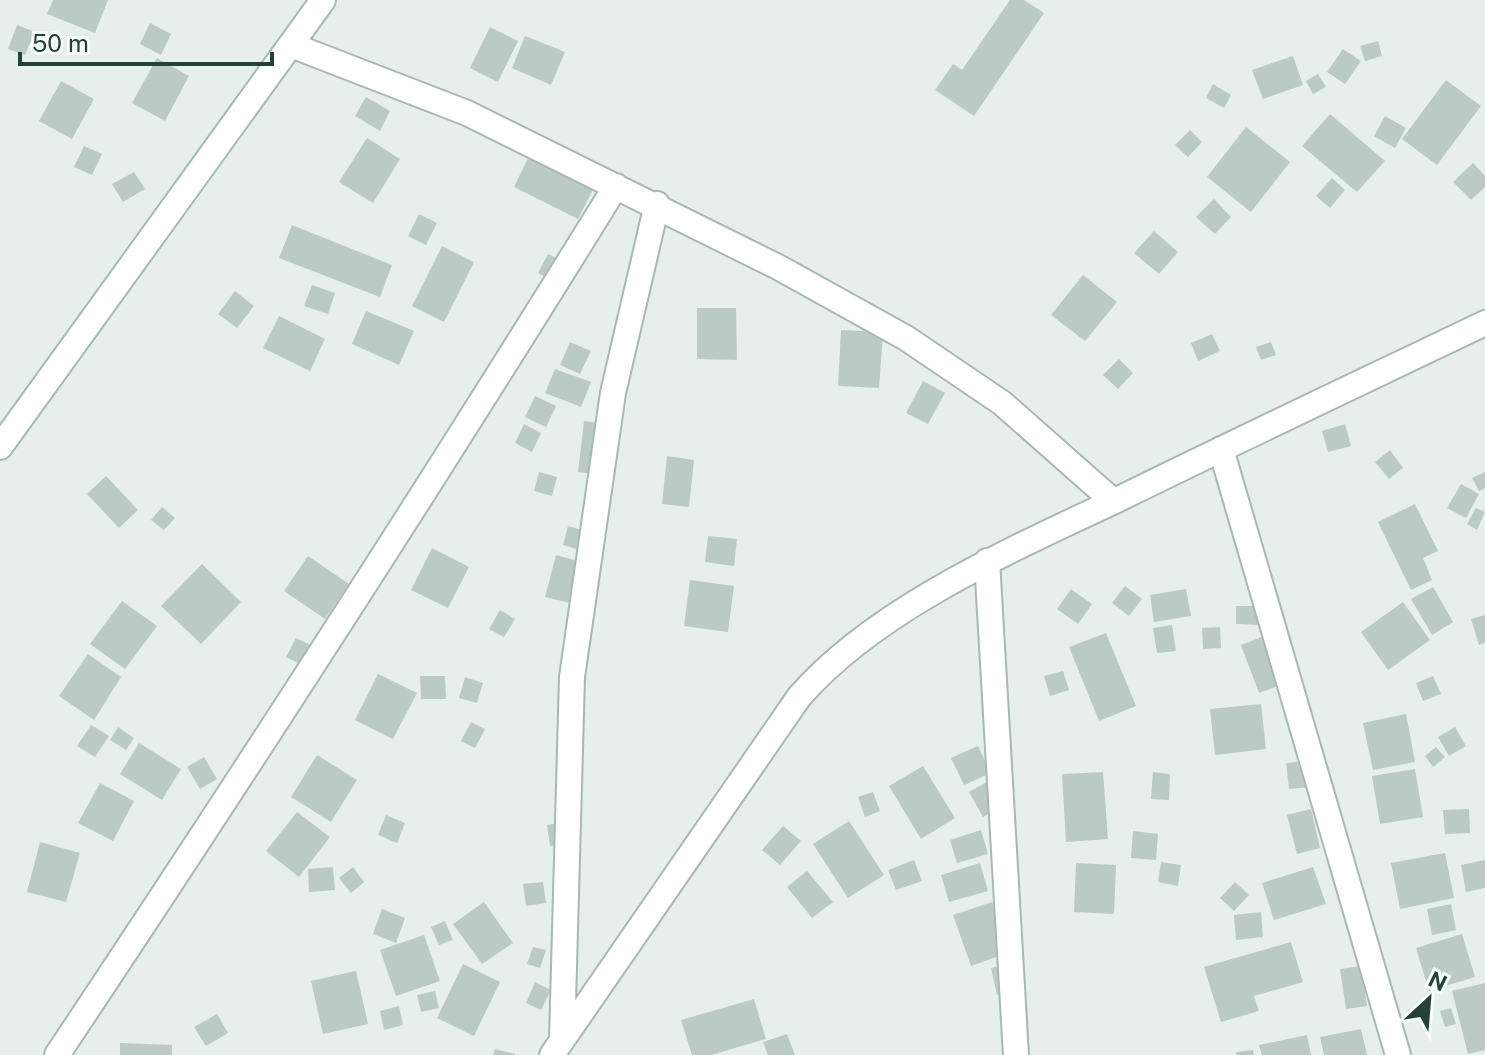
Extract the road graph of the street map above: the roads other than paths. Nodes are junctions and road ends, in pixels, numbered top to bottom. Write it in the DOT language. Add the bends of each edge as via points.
graph roads {
  1 [pos="323,0"];
  2 [pos="291,45"];
  3 [pos="616,186"];
  4 [pos="657,204"];
  5 [pos="1485,323"];
  6 [pos="0,447"];
  7 [pos="1221,449"];
  8 [pos="1113,501"];
  9 [pos="987,561"];
  10 [pos="557,1047"];
  11 [pos="57,1055"];
  12 [pos="1016,1055"];
  13 [pos="1398,1055"];
  1 -- 2 [label="street"];
  2 -- 3 [label="street" via="467,113"];
  2 -- 6 [label="street"];
  3 -- 4 [label="street"];
  3 -- 11 [label="street" via="489,393"];
  4 -- 8 [label="street" via="946,364 1002,403"];
  4 -- 10 [label="street" via="613,393 572,677"];
  5 -- 7 [label="street"];
  7 -- 8 [label="street"];
  7 -- 13 [label="street"];
  8 -- 9 [label="street"];
  9 -- 10 [label="street" via="821,671"];
  9 -- 12 [label="street"];
}
